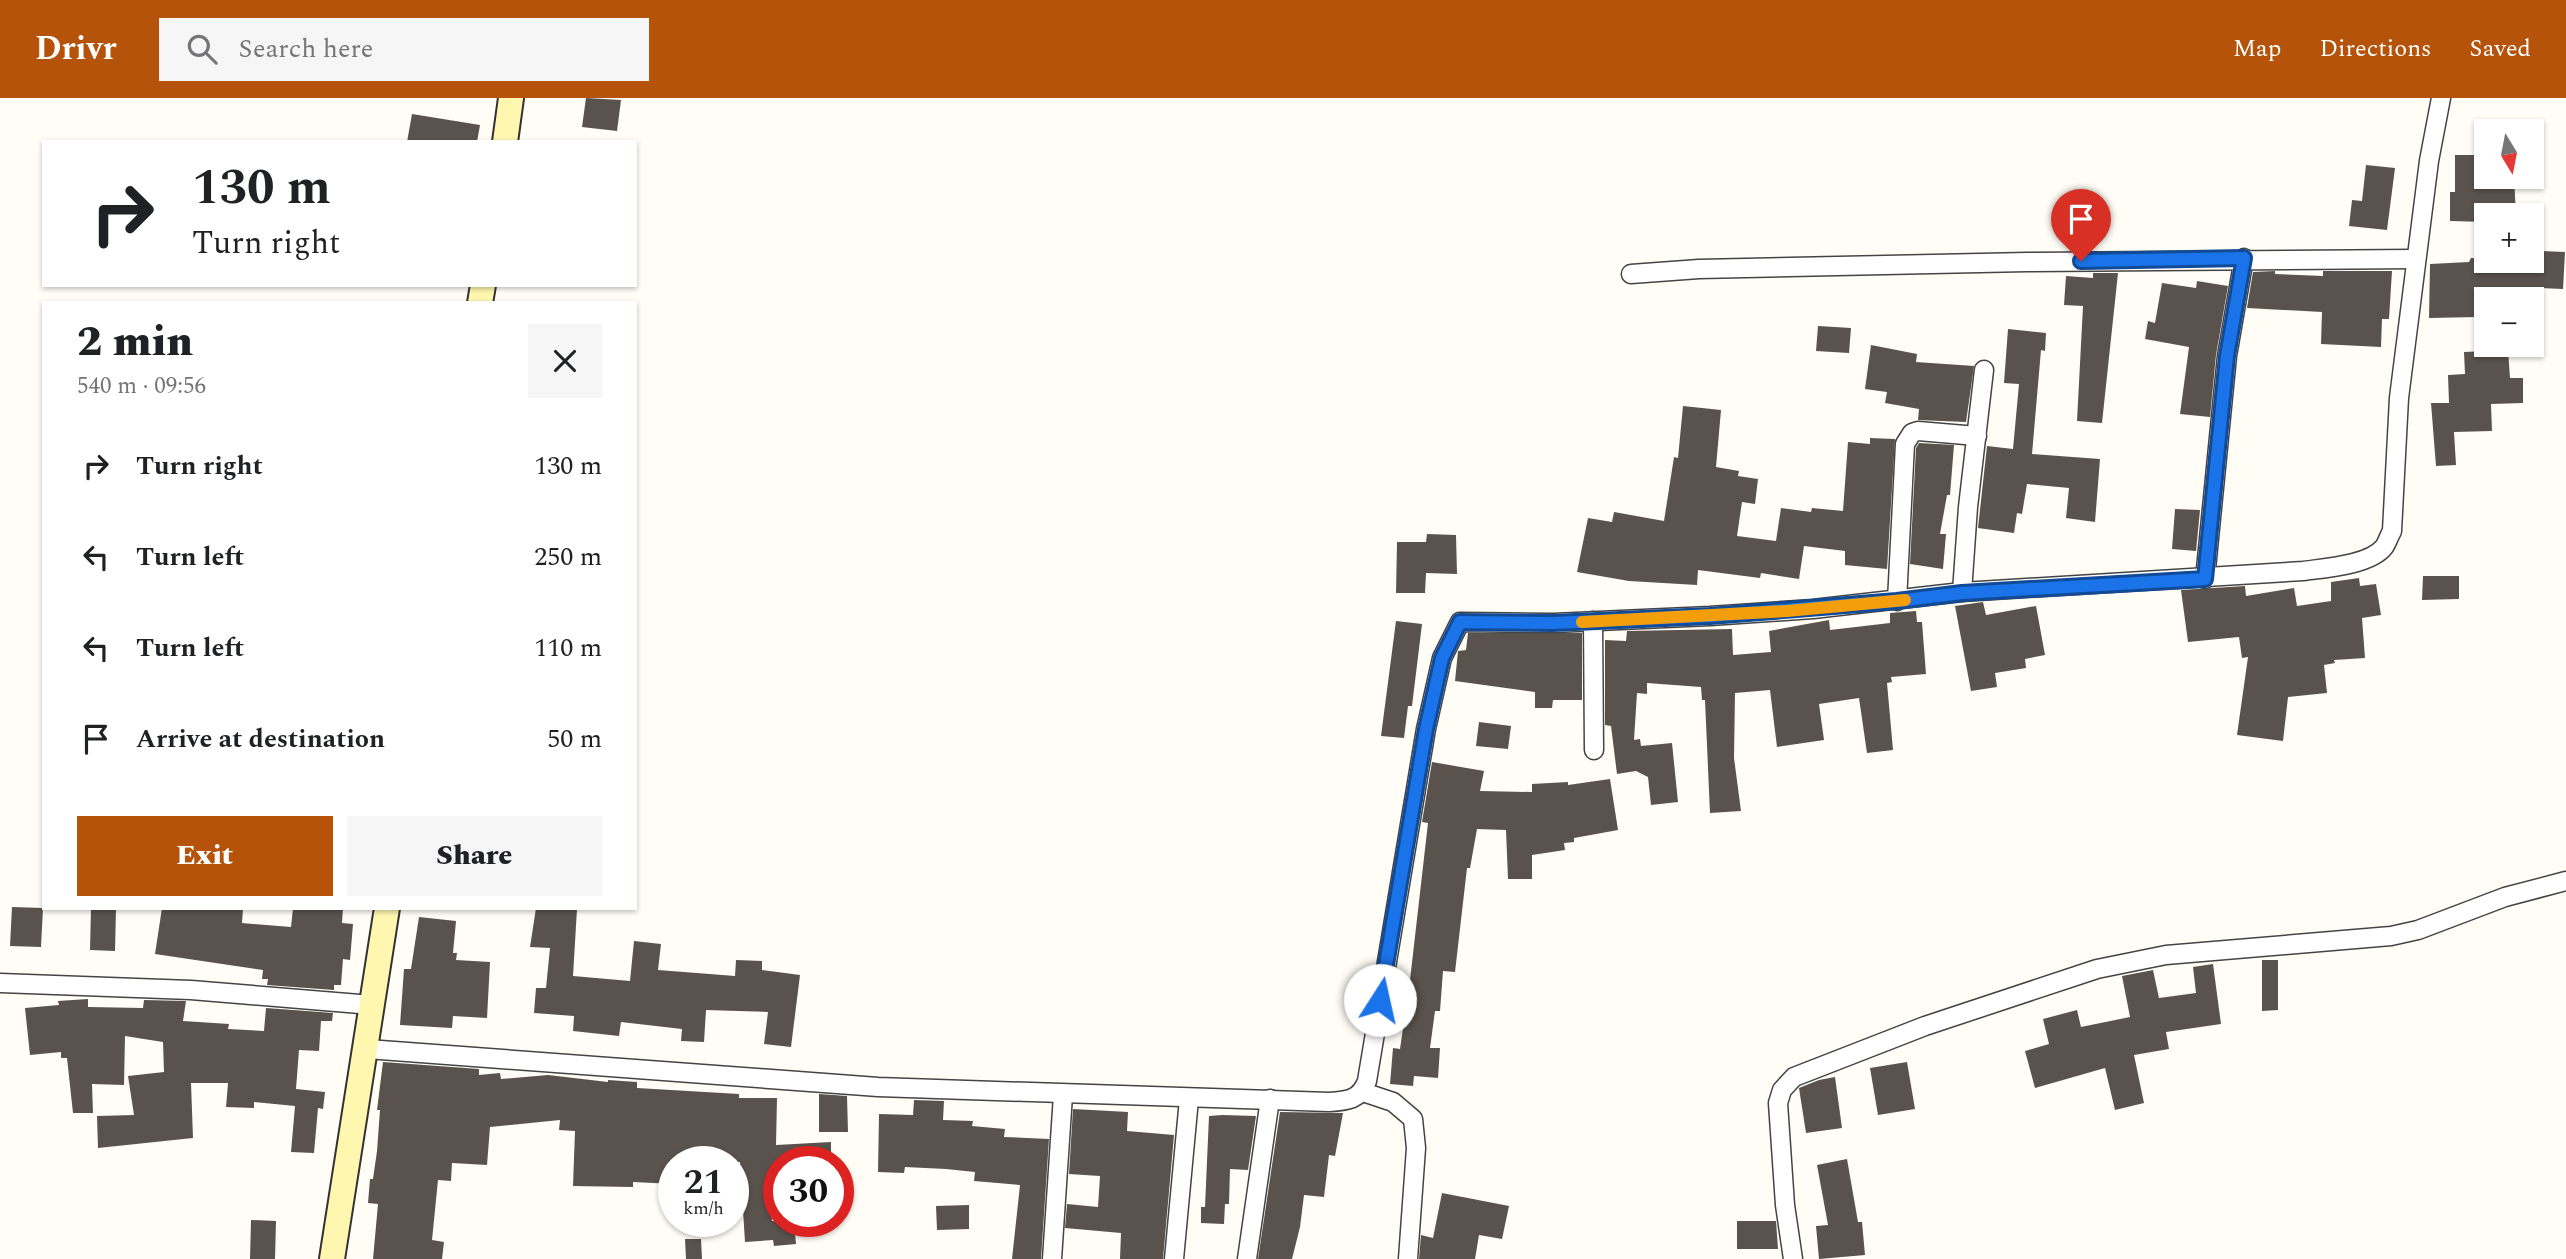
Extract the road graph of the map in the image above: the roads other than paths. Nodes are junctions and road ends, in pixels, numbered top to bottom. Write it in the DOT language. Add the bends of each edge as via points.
graph roads {
  1 [pos="511,98"];
  2 [pos="2441,98"];
  3 [pos="505,140"];
  4 [pos="2244,258"];
  5 [pos="2416,259"];
  6 [pos="1631,274"];
  7 [pos="1984,370"];
  8 [pos="1977,436"];
  9 [pos="2205,579"];
  10 [pos="1962,593"];
  11 [pos="1897,601"];
  12 [pos="1593,621"];
  13 [pos="1594,750"];
  14 [pos="2566,881"];
  15 [pos="387,910"];
  16 [pos="0,983"];
  17 [pos="372,1005"];
  18 [pos="367,1049"];
  19 [pos="1363,1092"];
  20 [pos="1063,1095"];
  21 [pos="1189,1099"];
  22 [pos="1269,1099"];
  23 [pos="332,1259"];
  24 [pos="1052,1259"];
  25 [pos="1174,1259"];
  26 [pos="1247,1259"];
  27 [pos="1408,1259"];
  28 [pos="1793,1259"];
  1 -- 3 [label="main road"];
  2 -- 5 [label="street"];
  4 -- 5 [label="street"];
  4 -- 6 [label="street"];
  4 -- 9 [label="street" via="2227,356"];
  5 -- 9 [label="street" via="2399,398 2392,531 2384,547 2347,564 2303,572"];
  7 -- 8 [label="street"];
  8 -- 10 [label="street"];
  8 -- 11 [label="street" via="1918,431 1905,444"];
  9 -- 10 [label="street"];
  10 -- 11 [label="street"];
  11 -- 12 [label="street"];
  12 -- 13 [label="street"];
  12 -- 19 [label="street" via="1460,622 1442,658"];
  14 -- 28 [label="street" via="2391,936 2166,955 2097,969 1925,1026 1794,1077 1778,1103"];
  15 -- 17 [label="main road"];
  16 -- 17 [label="street" via="191,990"];
  17 -- 18 [label="main road"];
  18 -- 20 [label="street" via="878,1087"];
  18 -- 23 [label="main road"];
  19 -- 22 [label="street" via="1345,1101"];
  19 -- 27 [label="street" via="1393,1102 1413,1119 1416,1148"];
  20 -- 21 [label="street"];
  20 -- 24 [label="street"];
  21 -- 22 [label="street"];
  21 -- 25 [label="street"];
  22 -- 26 [label="street"];
}
